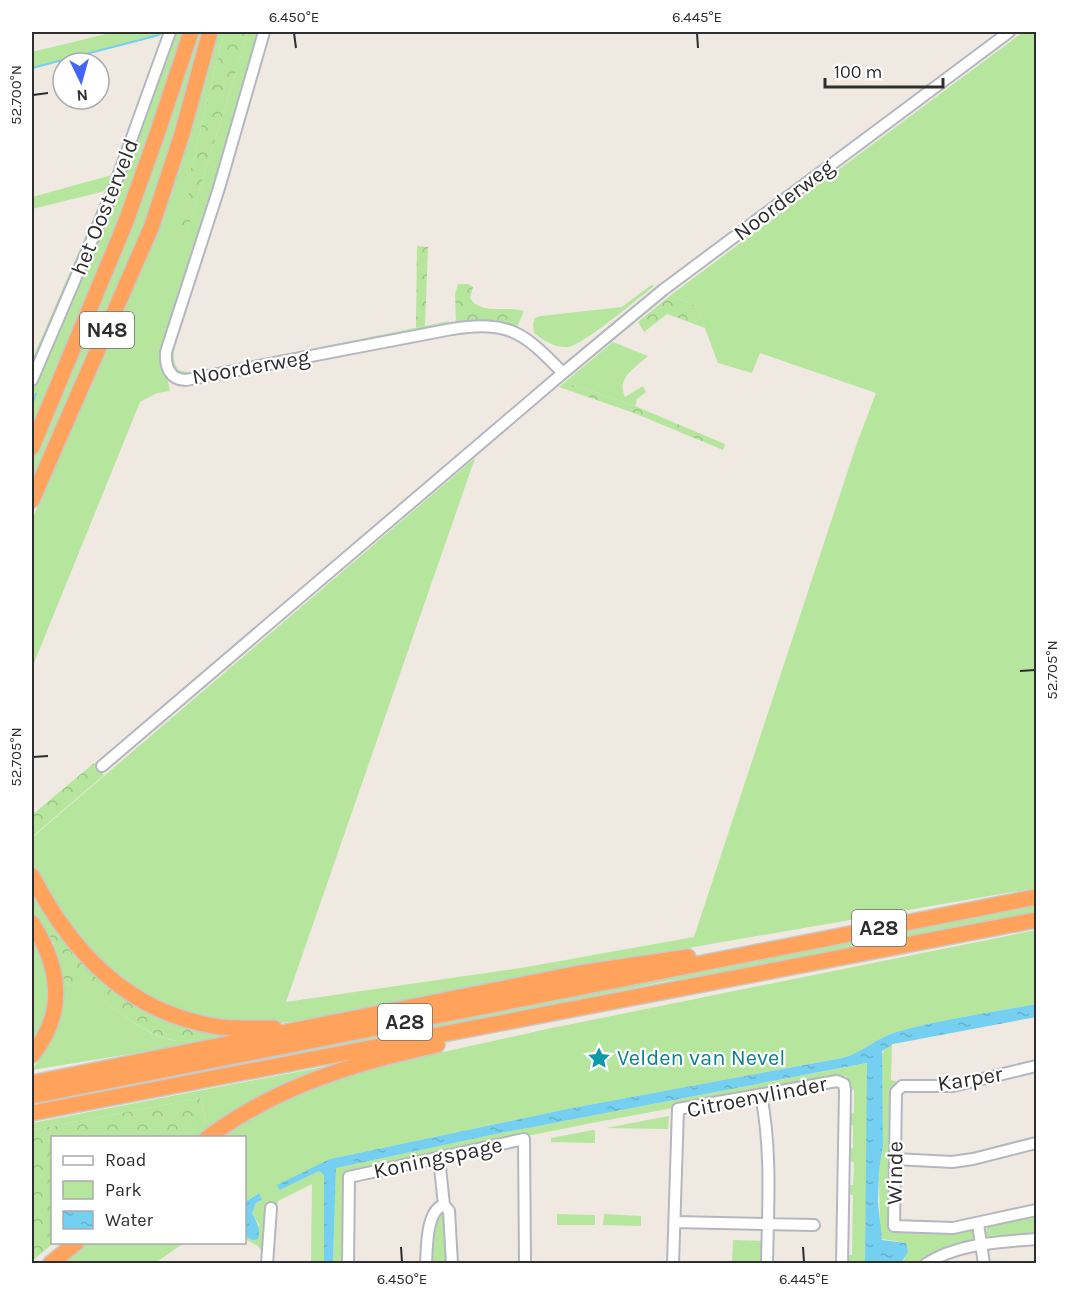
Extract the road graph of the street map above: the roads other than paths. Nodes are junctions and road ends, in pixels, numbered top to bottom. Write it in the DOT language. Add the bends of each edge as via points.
graph roads {
  1 [pos="170,32"];
  2 [pos="190,32"];
  3 [pos="210,32"];
  4 [pos="264,32"];
  5 [pos="1010,32"];
  6 [pos="563,373"];
  7 [pos="32,380"];
  8 [pos="32,447"];
  9 [pos="32,500"];
  10 [pos="102,766"];
  11 [pos="32,876"];
  12 [pos="1036,897"];
  13 [pos="1036,920"];
  14 [pos="32,923"];
  15 [pos="778,948"];
  16 [pos="553,1013"];
  17 [pos="310,1028"];
  18 [pos="32,1055"];
  19 [pos="1036,1066"];
  20 [pos="32,1083"];
  21 [pos="902,1086"];
  22 [pos="761,1095"];
  23 [pos="32,1096"];
  24 [pos="32,1113"];
  25 [pos="209,1136"];
  26 [pos="1036,1143"];
  27 [pos="439,1158"];
  28 [pos="895,1159"];
  29 [pos="444,1205"];
  30 [pos="272,1208"];
  31 [pos="1036,1210"];
  32 [pos="675,1222"];
  33 [pos="768,1223"];
  34 [pos="978,1224"];
  35 [pos="814,1225"];
  36 [pos="1036,1239"];
  37 [pos="74,1244"];
  38 [pos="981,1244"];
  39 [pos="50,1263"];
  40 [pos="267,1263"];
  41 [pos="348,1263"];
  42 [pos="426,1263"];
  43 [pos="452,1263"];
  44 [pos="525,1263"];
  45 [pos="673,1263"];
  46 [pos="767,1263"];
  47 [pos="842,1263"];
  48 [pos="926,1263"];
  49 [pos="984,1263"];
  1 -- 7 [label="street, het Oosterveld" via="112,193"];
  2 -- 8 [label="highway, N48" via="124,224"];
  3 -- 9 [label="highway, N48" via="151,228"];
  4 -- 6 [label="street, Noorderweg" via="166,352 171,374 186,380 452,329 489,326 510,330 527,339"];
  5 -- 6 [label="street, Noorderweg" via="663,290"];
  6 -- 10 [label="street, Noorderweg"];
  11 -- 17 [label="highway, A28" via="86,957 144,1002 193,1022 221,1027"];
  12 -- 15 [label="highway, A28"];
  13 -- 16 [label="highway, A28"];
  14 -- 18 [label="highway" via="50,956 55,977 52,1020"];
  15 -- 17 [label="highway, A28" via="580,973"];
  15 -- 23 [label="highway, A28"];
  16 -- 24 [label="highway, A28"];
  16 -- 25 [label="highway, A28" via="315,1078 252,1108"];
  17 -- 20 [label="highway, A28"];
  19 -- 21 [label="street, Karper" via="953,1086"];
  21 -- 28 [label="street, Winde" via="896,1092"];
  22 -- 32 [label="street, Citroenvlinder" via="678,1109"];
  22 -- 33 [label="street" via="767,1126"];
  22 -- 47 [label="street, Citroenvlinder" via="837,1081 844,1084"];
  26 -- 28 [label="street" via="973,1159"];
  27 -- 29 [label="street"];
  27 -- 41 [label="street, Koningspage" via="349,1177"];
  27 -- 44 [label="street, Koningspage" via="525,1139"];
  28 -- 34 [label="street, Winde" via="894,1226 952,1228"];
  29 -- 42 [label="street" via="436,1209 430,1224"];
  29 -- 43 [label="street" via="449,1210"];
  30 -- 40 [label="street"];
  31 -- 34 [label="street, Winde"];
  32 -- 33 [label="street"];
  32 -- 45 [label="street, Citroenvlinder"];
  33 -- 35 [label="street"];
  33 -- 46 [label="street"];
  34 -- 38 [label="street"];
  36 -- 38 [label="street"];
  37 -- 39 [label="highway"];
  38 -- 48 [label="street"];
  38 -- 49 [label="street"];
}
